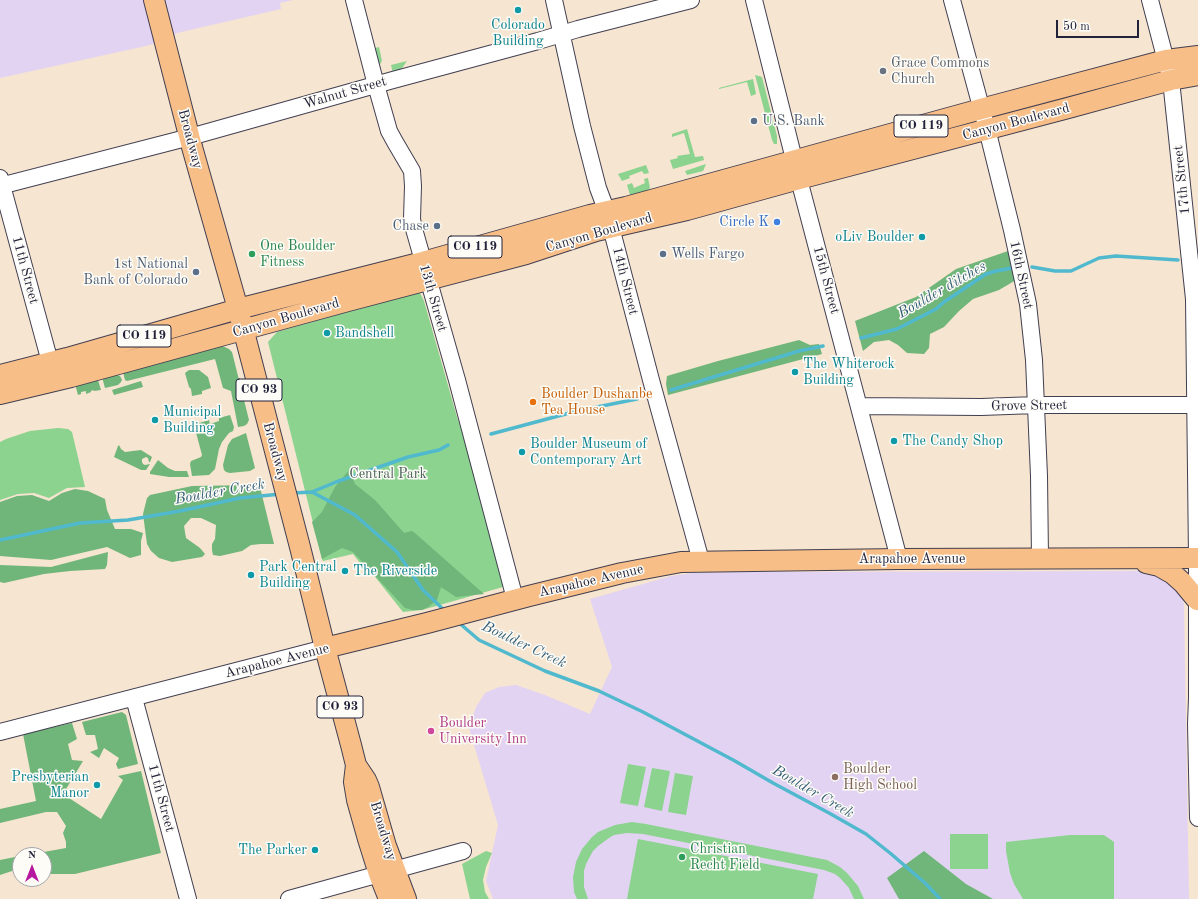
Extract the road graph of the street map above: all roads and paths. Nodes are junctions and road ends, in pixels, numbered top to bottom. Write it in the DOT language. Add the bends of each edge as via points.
graph roads {
  1 [pos="154,0"];
  2 [pos="354,0"];
  3 [pos="554,0"];
  4 [pos="691,0"];
  5 [pos="754,0"];
  6 [pos="952,0"];
  7 [pos="1150,0"];
  8 [pos="562,34"];
  9 [pos="1198,56"];
  10 [pos="1166,60"];
  11 [pos="1198,75"];
  12 [pos="1171,80"];
  13 [pos="376,85"];
  14 [pos="981,110"];
  15 [pos="987,129"];
  16 [pos="190,137"];
  17 [pos="0,166"];
  18 [pos="797,170"];
  19 [pos="35,177"];
  20 [pos="1,183"];
  21 [pos="609,219"];
  22 [pos="426,271"];
  23 [pos="238,309"];
  24 [pos="244,330"];
  25 [pos="50,362"];
  26 [pos="0,375"];
  27 [pos="0,394"];
  28 [pos="1036,405"];
  29 [pos="1196,405"];
  30 [pos="859,406"];
  31 [pos="1040,558"];
  32 [pos="1118,558"];
  33 [pos="1197,558"];
  34 [pos="899,559"];
  35 [pos="701,561"];
  36 [pos="515,599"];
  37 [pos="1196,600"];
  38 [pos="325,648"];
  39 [pos="134,698"];
  40 [pos="0,732"];
  41 [pos="1197,739"];
  42 [pos="1198,818"];
  43 [pos="463,851"];
  44 [pos="387,872"];
  45 [pos="188,899"];
  46 [pos="289,899"];
  47 [pos="389,899"];
  48 [pos="406,899"];
  1 -- 16 [label="main road, Broadway"];
  2 -- 13 [label="street, 13th Street"];
  3 -- 8 [label="street, 14th Street"];
  4 -- 8 [label="street, Walnut Street"];
  5 -- 18 [label="street, 15th Street"];
  6 -- 14 [label="street, 16th Street"];
  7 -- 10 [label="street, 17th Street"];
  8 -- 13 [label="street, Walnut Street"];
  8 -- 21 [label="street, 14th Street" via="578,111 598,188"];
  9 -- 10 [label="main road, Canyon Boulevard / CO 119"];
  10 -- 12 [label="street, 17th Street"];
  10 -- 14 [label="main road, Canyon Boulevard / CO 119"];
  11 -- 12 [label="main road, Canyon Boulevard / CO 119"];
  12 -- 15 [label="main road, Canyon Boulevard / CO 119"];
  12 -- 29 [label="street, 17th Street" via="1193,288"];
  13 -- 16 [label="street, Walnut Street"];
  13 -- 22 [label="street, 13th Street" via="389,131 412,171 412,219"];
  14 -- 15 [label="street, 16th Street"];
  14 -- 18 [label="main road, Canyon Boulevard / CO 119"];
  15 -- 18 [label="main road, Canyon Boulevard / CO 119"];
  15 -- 28 [label="street, 16th Street" via="1028,304"];
  16 -- 19 [label="street, Walnut Street"];
  16 -- 23 [label="main road, Broadway"];
  17 -- 19 [label="street" via="21,179"];
  18 -- 21 [label="main road, Canyon Boulevard / CO 119" via="687,210"];
  18 -- 30 [label="street, 15th Street"];
  19 -- 20 [label="street, Walnut Street"];
  20 -- 25 [label="street, 11th Street"];
  21 -- 22 [label="main road, Canyon Boulevard / CO 119" via="596,231 526,254"];
  21 -- 35 [label="street, 14th Street"];
  22 -- 23 [label="main road, Canyon Boulevard / CO 119"];
  22 -- 24 [label="main road, Canyon Boulevard / CO 119" via="348,301"];
  22 -- 36 [label="street, 13th Street"];
  23 -- 24 [label="main road, Broadway / CO 93"];
  23 -- 25 [label="main road, Canyon Boulevard / CO 119"];
  24 -- 27 [label="main road, Canyon Boulevard / CO 119"];
  24 -- 38 [label="main road, Broadway / CO 93"];
  25 -- 26 [label="main road, Canyon Boulevard / CO 119"];
  28 -- 29 [label="street, Grove Street"];
  28 -- 30 [label="street, Grove Street"];
  28 -- 31 [label="street, 16th Street"];
  29 -- 33 [label="street, 17th Street"];
  30 -- 34 [label="street, 15th Street"];
  31 -- 32 [label="main road, Arapahoe Avenue"];
  31 -- 34 [label="main road, Arapahoe Avenue"];
  32 -- 33 [label="main road, Arapahoe Avenue"];
  32 -- 37 [label="main road" via="1159,566 1183,583"];
  33 -- 37 [label="street, 17th Street"];
  34 -- 35 [label="main road, Arapahoe Avenue"];
  35 -- 36 [label="main road, Arapahoe Avenue" via="646,568"];
  36 -- 38 [label="main road, Arapahoe Avenue"];
  37 -- 41 [label="street, 17th Street"];
  38 -- 39 [label="street, Arapahoe Avenue"];
  38 -- 44 [label="main road, Broadway / CO 93" via="356,765 366,780"];
  39 -- 40 [label="street, Arapahoe Avenue"];
  39 -- 45 [label="street, 11th Street"];
  41 -- 42 [label="street, 17th Street"];
  43 -- 44 [label="street"];
  44 -- 46 [label="street"];
  44 -- 47 [label="main road, Broadway / CO 93"];
  44 -- 48 [label="main road, Broadway / CO 93"];
}
